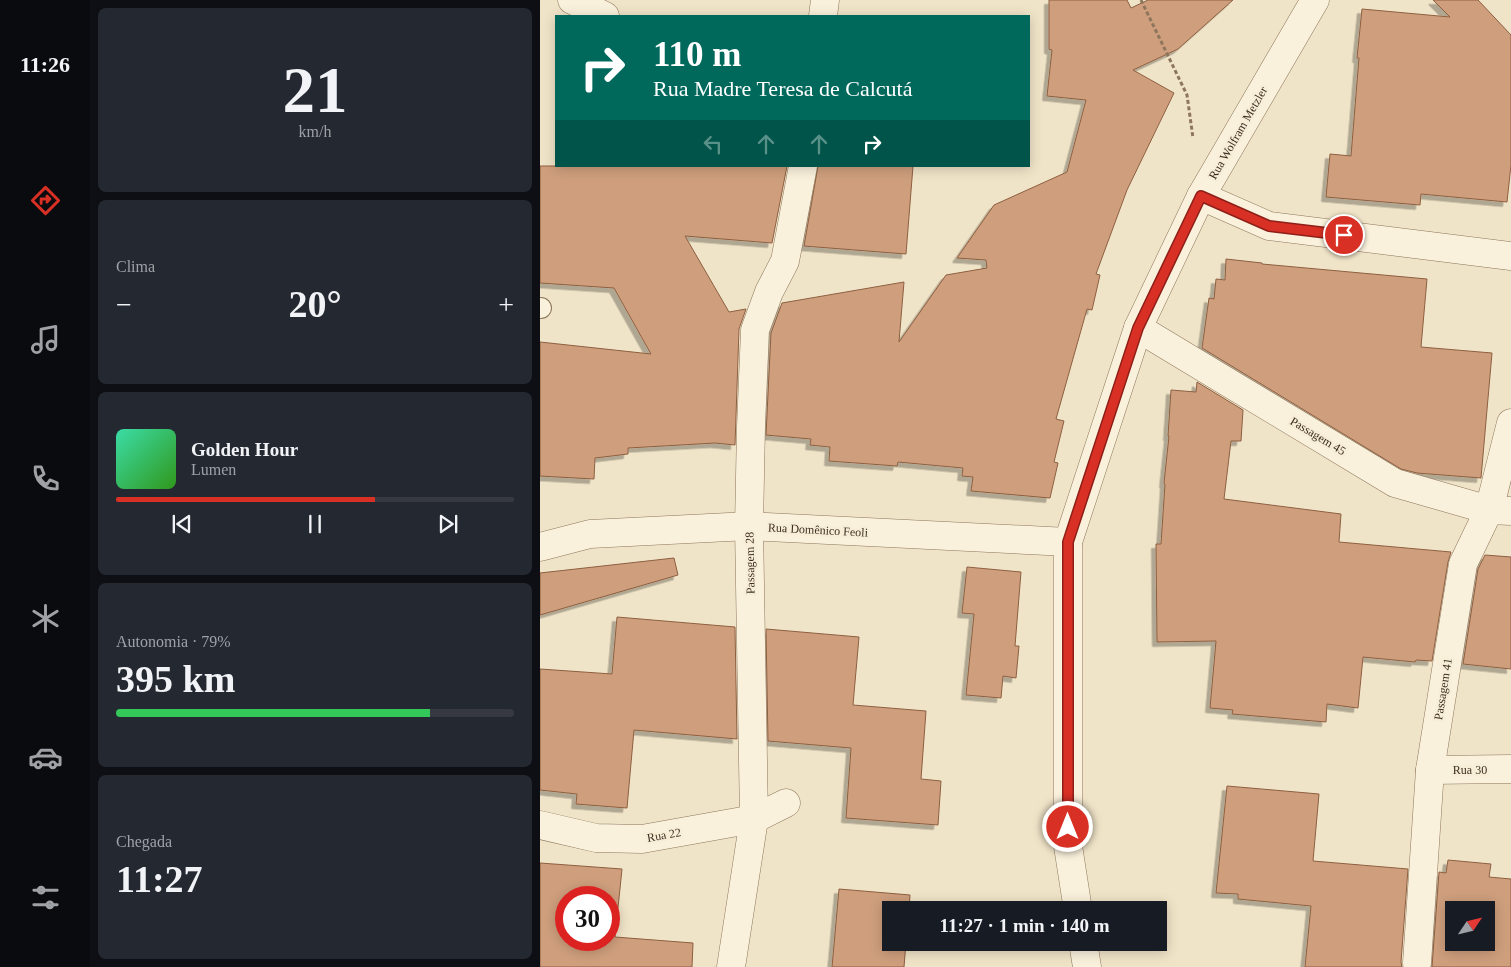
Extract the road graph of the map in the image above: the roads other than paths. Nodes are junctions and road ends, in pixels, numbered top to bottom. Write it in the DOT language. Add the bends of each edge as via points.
graph roads {
  1 [pos="572,0"];
  2 [pos="825,0"];
  3 [pos="1315,0"];
  4 [pos="603,15"];
  5 [pos="823,15"];
  6 [pos="803,167"];
  7 [pos="1201,196"];
  8 [pos="1511,256"];
  9 [pos="1138,328"];
  10 [pos="1511,423"];
  11 [pos="1500,511"];
  12 [pos="749,526"];
  13 [pos="1068,542"];
  14 [pos="540,548"];
  15 [pos="1511,769"];
  16 [pos="1430,770"];
  17 [pos="786,803"];
  18 [pos="754,819"];
  19 [pos="540,825"];
  20 [pos="1077,901"];
  21 [pos="1084,951"];
  22 [pos="1417,963"];
  23 [pos="731,967"];
  24 [pos="1087,967"];
  1 -- 4 [label="street"];
  2 -- 5 [label="street"];
  3 -- 7 [label="street, Rua Wolfram Metzler"];
  6 -- 12 [label="street, Passagem 28" via="786,261 769,292 755,330"];
  7 -- 8 [label="street" via="1269,226"];
  7 -- 9 [label="street, Rua Wolfram Metzler"];
  9 -- 11 [label="street, Passagem 45" via="1395,482"];
  9 -- 13 [label="street, Rua Wolfram Metzler"];
  10 -- 11 [label="street, Passagem 41"];
  11 -- 16 [label="street, Passagem 41" via="1463,564"];
  12 -- 13 [label="street, Rua Domênico Feoli"];
  12 -- 14 [label="street, Rua Domênico Feoli" via="590,534"];
  12 -- 18 [label="street, Passagem 28"];
  13 -- 20 [label="street, Rua Wolfram Metzler" via="1068,846"];
  15 -- 16 [label="street, Rua 30"];
  16 -- 22 [label="street, Passagem 41"];
  17 -- 18 [label="street, Rua 22"];
  18 -- 19 [label="street, Rua 22" via="642,839 596,838"];
  18 -- 23 [label="street, Passagem 28"];
  21 -- 24 [label="street"];
}
